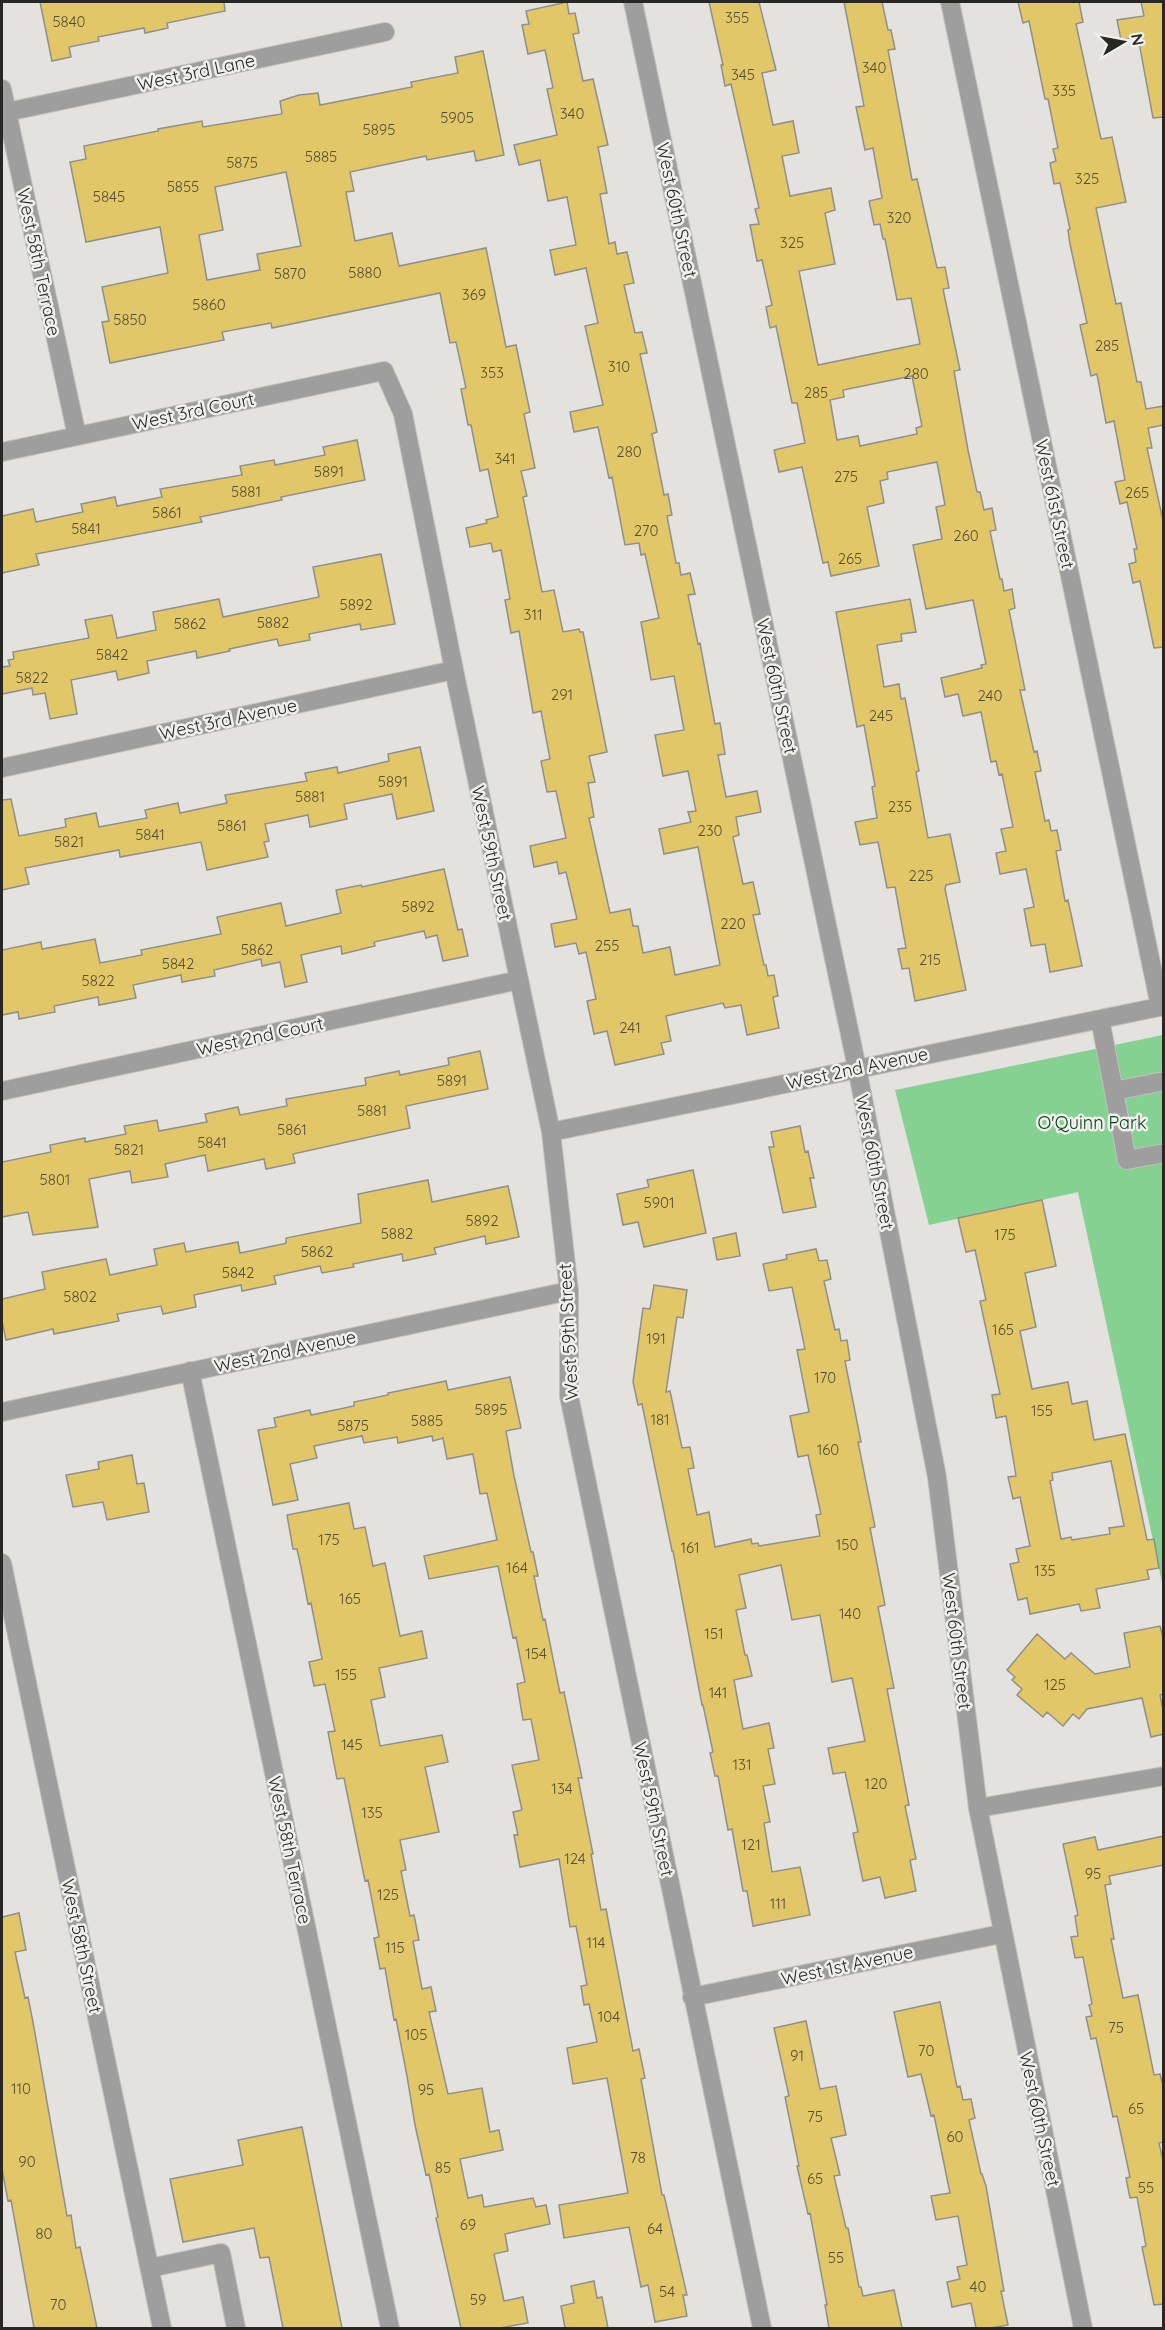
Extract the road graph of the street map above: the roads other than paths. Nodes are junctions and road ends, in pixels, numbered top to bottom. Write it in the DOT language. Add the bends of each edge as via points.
graph roads {
  1 [pos="633,2"];
  2 [pos="950,2"];
  3 [pos="385,32"];
  4 [pos="2,89"];
  5 [pos="7,112"];
  6 [pos="384,371"];
  7 [pos="77,436"];
  8 [pos="2,452"];
  9 [pos="454,670"];
  10 [pos="2,768"];
  11 [pos="519,980"];
  12 [pos="1162,1006"];
  13 [pos="1100,1018"];
  14 [pos="857,1068"];
  15 [pos="1164,1082"];
  16 [pos="2,1091"];
  17 [pos="1114,1091"];
  18 [pos="551,1132"];
  19 [pos="1164,1153"];
  20 [pos="569,1291"];
  21 [pos="190,1371"];
  22 [pos="2,1412"];
  23 [pos="2,1563"];
  24 [pos="1164,1776"];
  25 [pos="978,1808"];
  26 [pos="1001,1934"];
  27 [pos="692,1997"];
  28 [pos="150,2268"];
  29 [pos="162,2328"];
  30 [pos="236,2328"];
  31 [pos="390,2328"];
  32 [pos="762,2328"];
  33 [pos="1083,2328"];
  1 -- 14 [label="street, West 60th Street"];
  2 -- 12 [label="street, West 61st Street"];
  3 -- 5 [label="street, West 3rd Lane"];
  4 -- 5 [label="street, West 58th Terrace"];
  5 -- 7 [label="street, West 58th Terrace"];
  6 -- 7 [label="street, West 3rd Court"];
  6 -- 9 [label="street, West 59th Street" via="403,414"];
  7 -- 8 [label="street, West 3rd Court"];
  9 -- 10 [label="street, West 3rd Avenue"];
  9 -- 11 [label="street, West 59th Street"];
  11 -- 16 [label="street, West 2nd Court"];
  11 -- 18 [label="street, West 59th Street"];
  12 -- 13 [label="street, West 2nd Avenue"];
  13 -- 14 [label="street, West 2nd Avenue"];
  13 -- 17 [label="street"];
  14 -- 18 [label="street, West 2nd Avenue"];
  14 -- 25 [label="street, West 60th Street" via="936,1477"];
  15 -- 17 [label="street"];
  17 -- 19 [label="street" via="1127,1160"];
  18 -- 20 [label="street, West 59th Street"];
  20 -- 21 [label="street, West 2nd Avenue"];
  20 -- 27 [label="street, West 59th Street" via="569,1396"];
  21 -- 22 [label="street, West 2nd Avenue"];
  21 -- 31 [label="street, West 58th Terrace"];
  23 -- 28 [label="street, West 58th Street"];
  24 -- 25 [label="street"];
  25 -- 26 [label="street, West 60th Street"];
  26 -- 27 [label="street, West 1st Avenue"];
  26 -- 33 [label="street, West 60th Street"];
  27 -- 32 [label="street, West 59th Street"];
  28 -- 29 [label="street, West 58th Street"];
  28 -- 30 [label="street" via="221,2253"];
}
